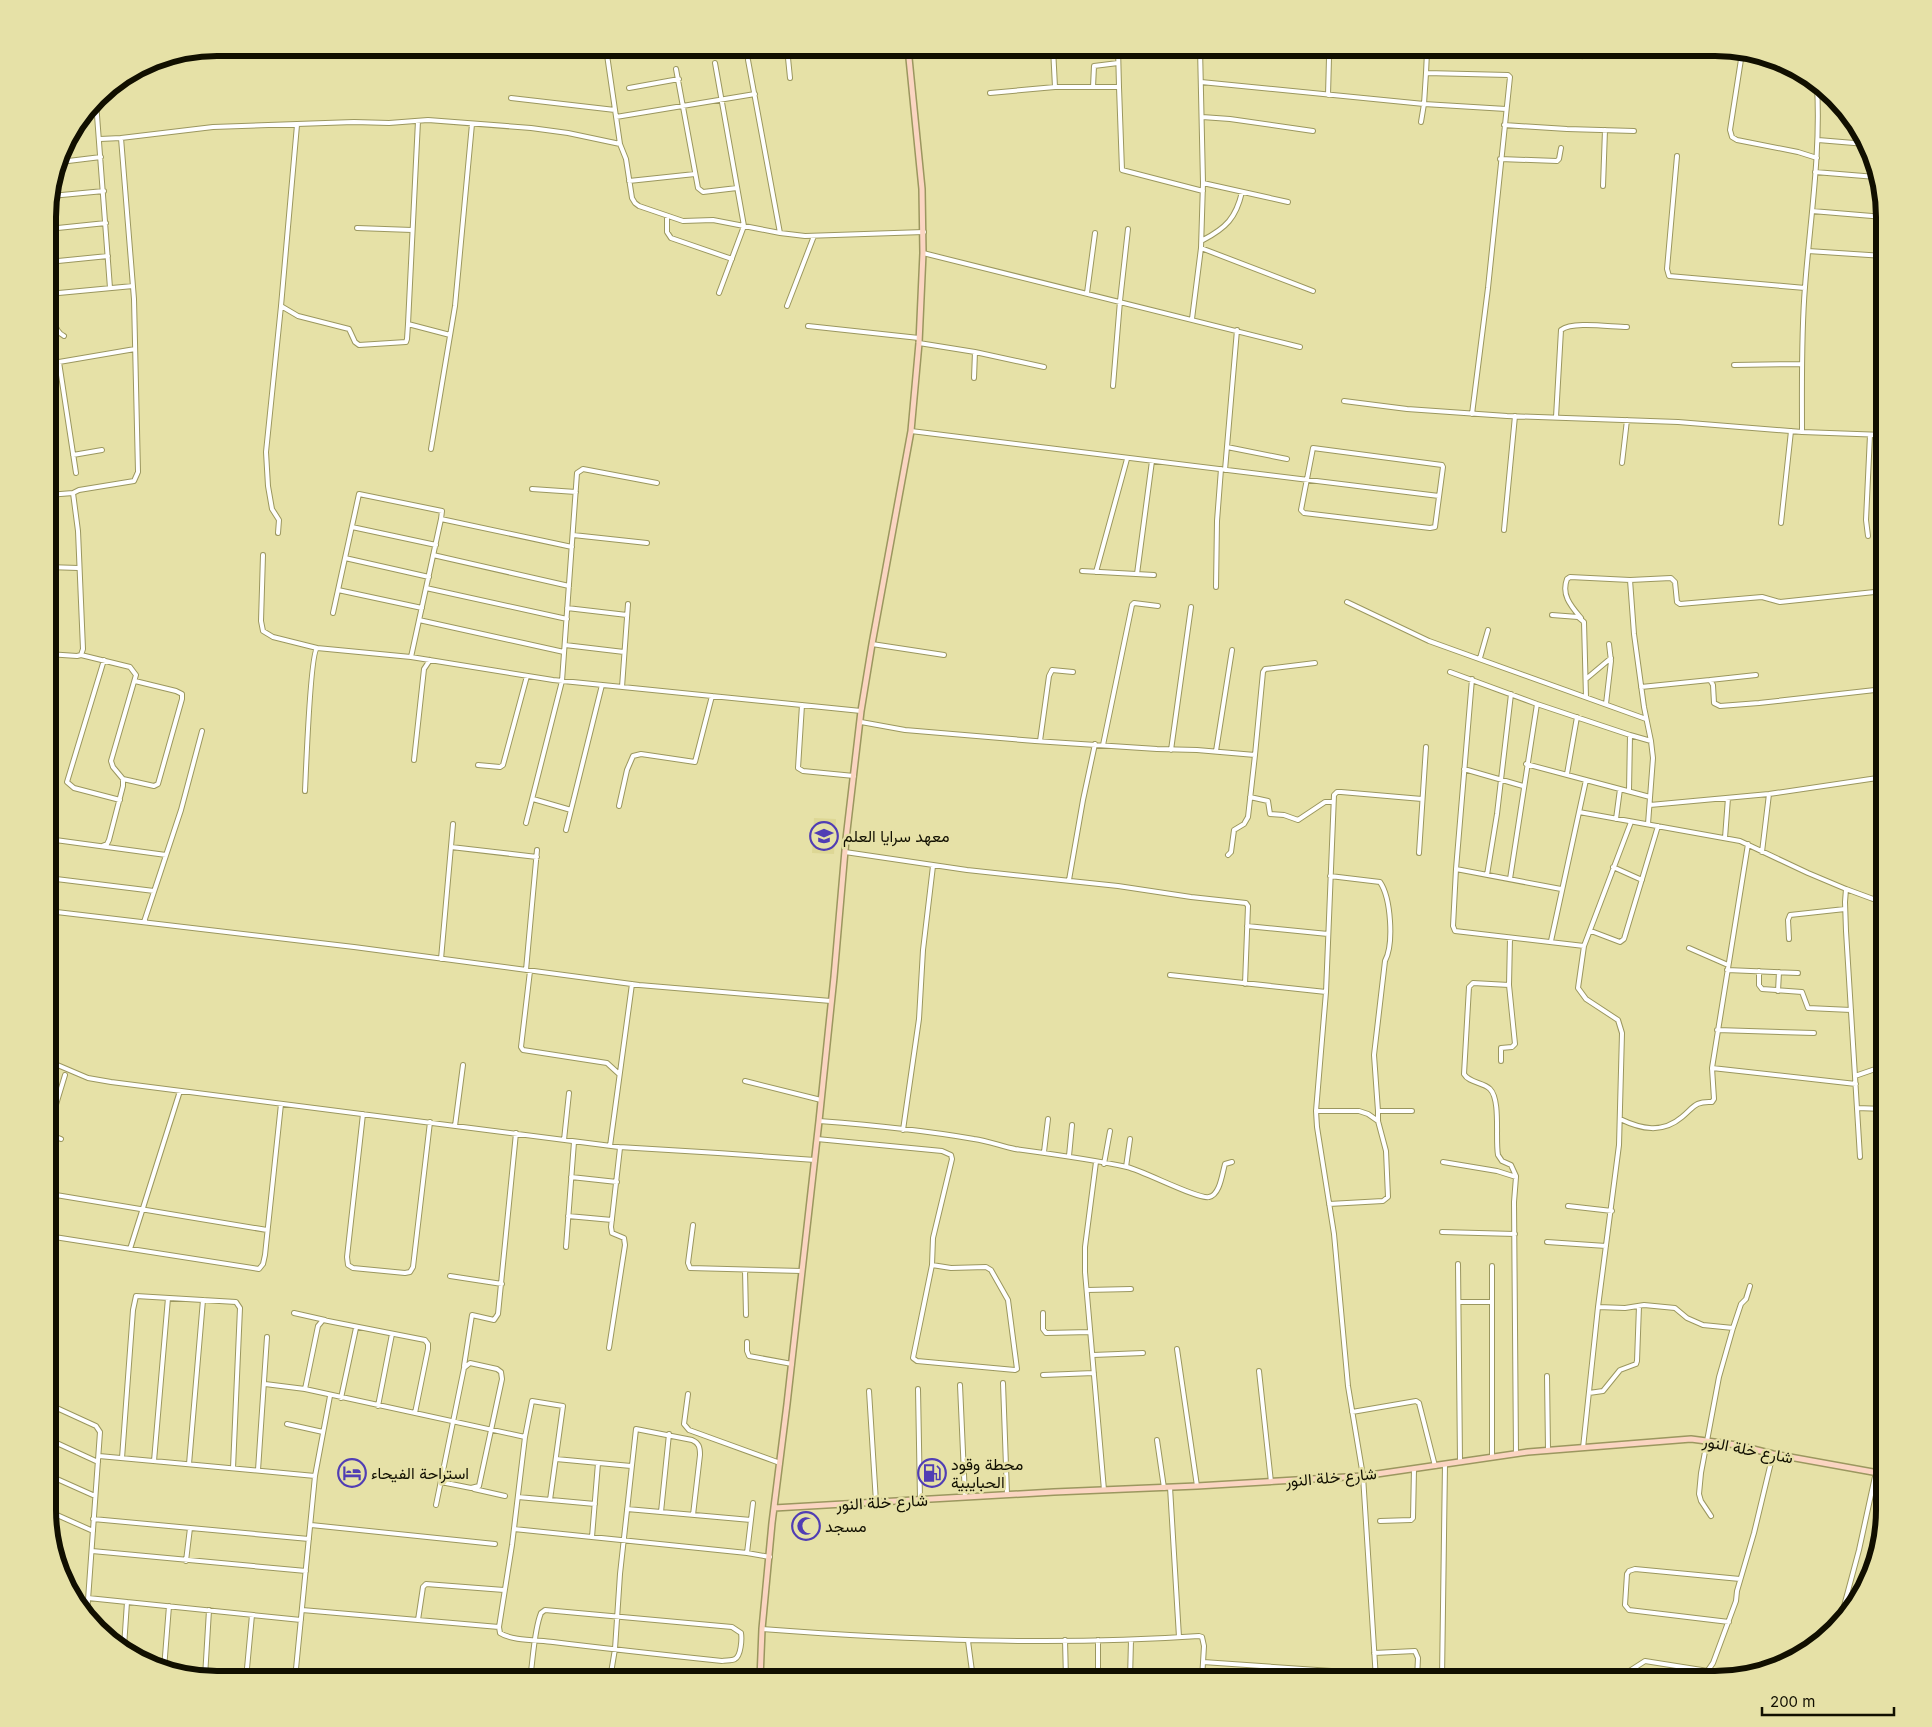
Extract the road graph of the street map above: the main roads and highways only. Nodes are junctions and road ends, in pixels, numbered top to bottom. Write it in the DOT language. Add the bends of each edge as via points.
graph roads {
  1 [pos="909,56"];
  2 [pos="1876,1472"];
  3 [pos="774,1508"];
  4 [pos="760,1671"];
  1 -- 3 [label="main road" via="924,232 911,431 862,711 815,1160"];
  2 -- 3 [label="main road, شارع خلة النور" via="1691,1439 1492,1456 1363,1476"];
  3 -- 4 [label="main road"];
}
